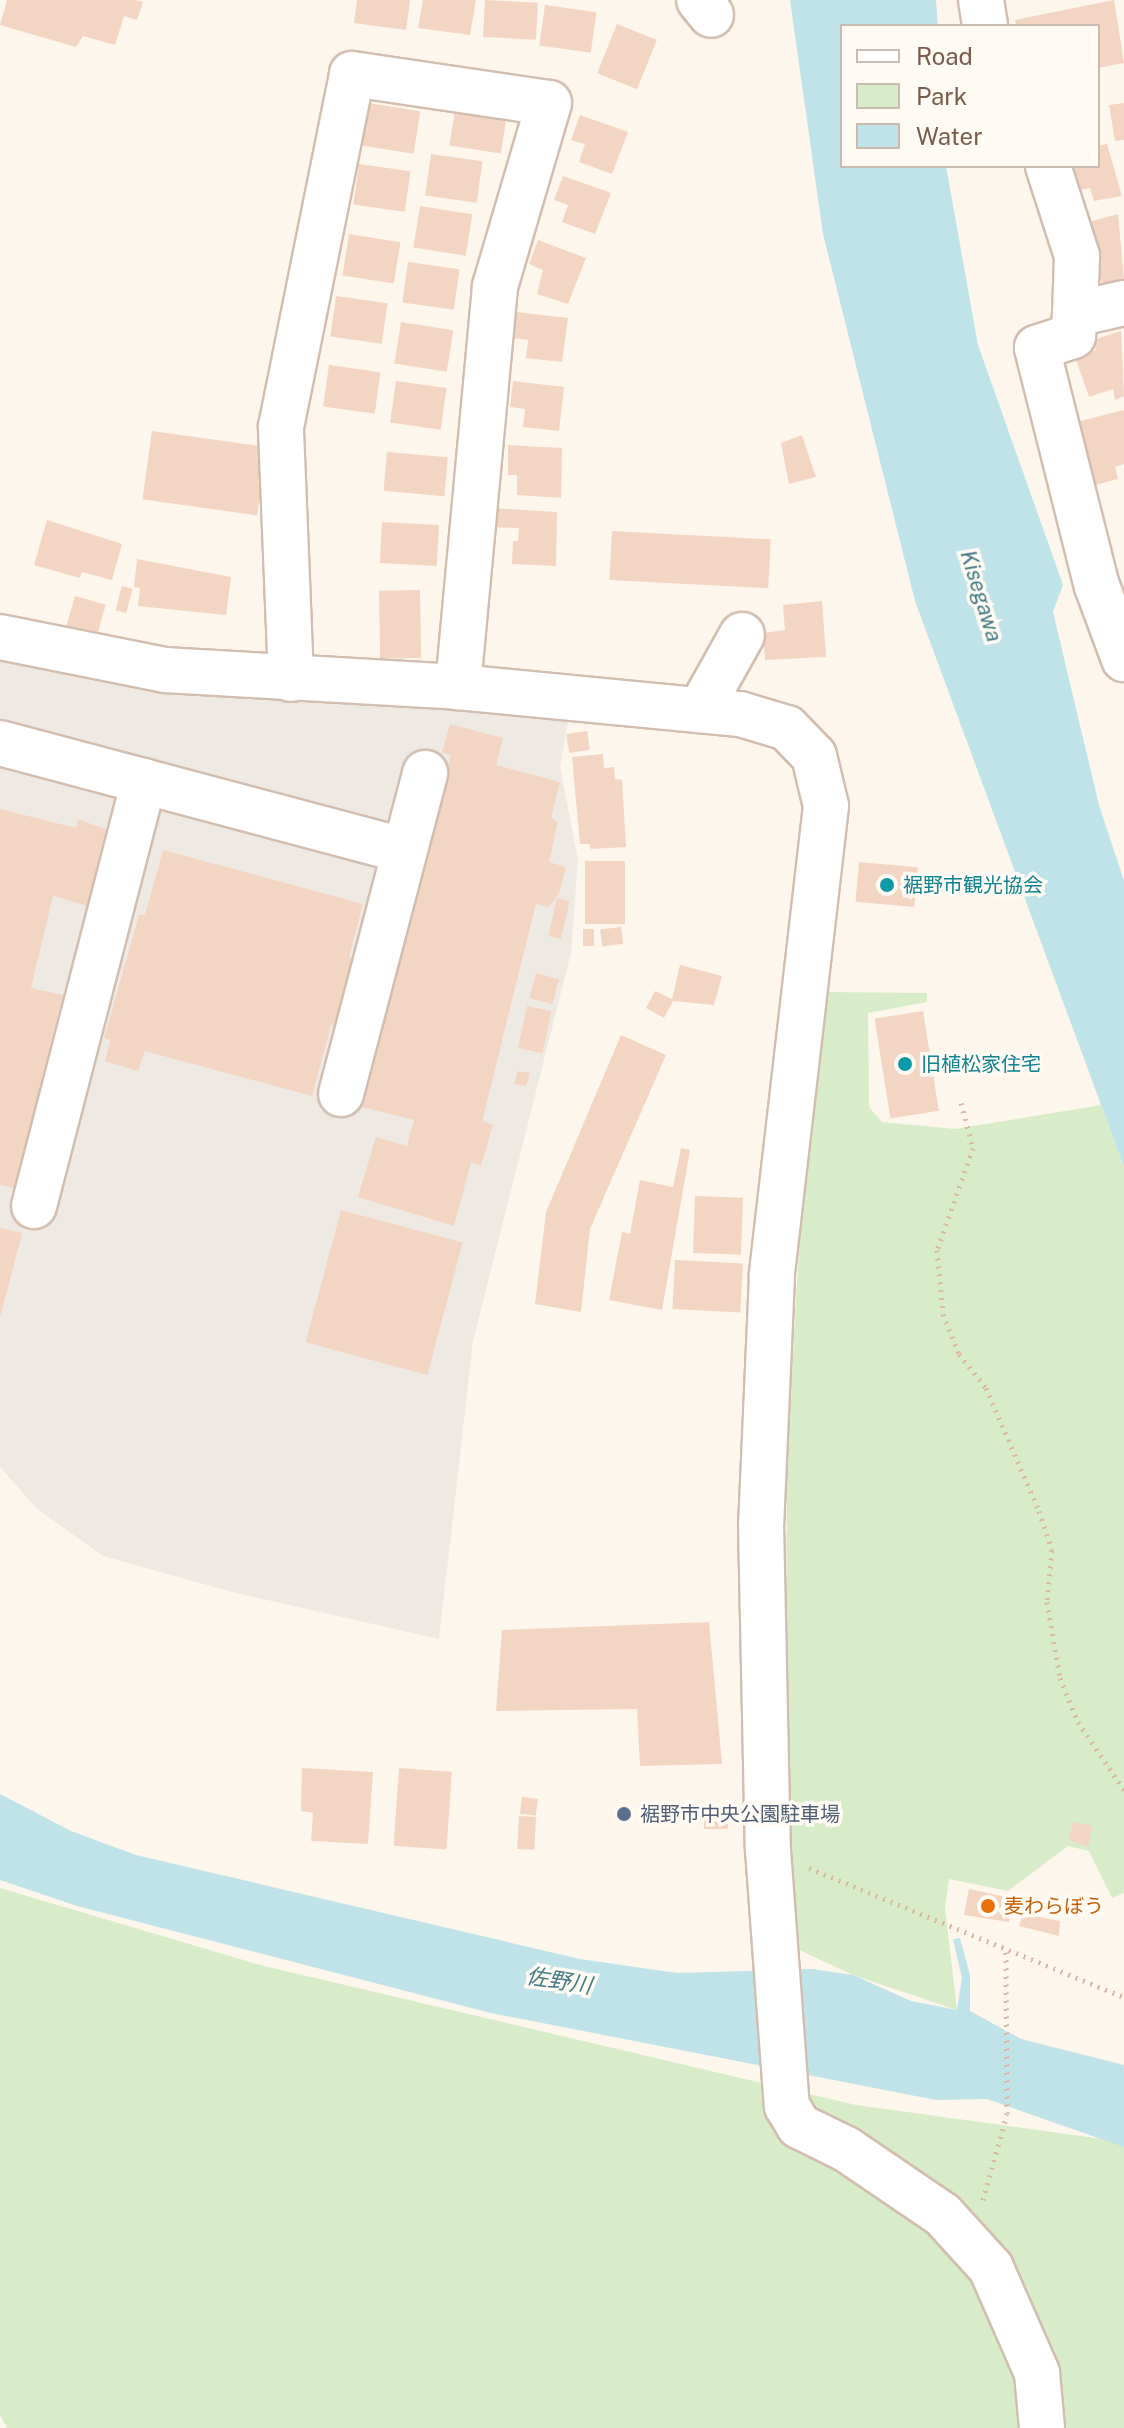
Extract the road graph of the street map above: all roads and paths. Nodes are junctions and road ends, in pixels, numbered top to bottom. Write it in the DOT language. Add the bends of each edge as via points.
graph roads {
  1 [pos="981,0"];
  2 [pos="985,24"];
  3 [pos="1049,168"];
  4 [pos="1124,303"];
  5 [pos="1075,314"];
  6 [pos="742,635"];
  7 [pos="0,637"];
  8 [pos="1124,659"];
  9 [pos="291,679"];
  10 [pos="458,687"];
  11 [pos="700,710"];
  12 [pos="0,743"];
  13 [pos="425,773"];
  14 [pos="144,781"];
  15 [pos="401,850"];
  16 [pos="341,1094"];
  17 [pos="961,1103"];
  18 [pos="34,1206"];
  19 [pos="1124,1790"];
  20 [pos="768,1850"];
  21 [pos="1006,1952"];
  22 [pos="1124,1997"];
  23 [pos="962,2234"];
  24 [pos="1042,2428"];
  1 -- 2 [label="street"];
  3 -- 5 [label="street" via="1077,256"];
  4 -- 5 [label="street"];
  5 -- 8 [label="street" via="1073,336 1037,348 1097,586"];
  6 -- 11 [label="street"];
  7 -- 9 [label="street" via="165,670"];
  9 -- 10 [label="street"];
  9 -- 10 [label="street" via="281,427 352,74 549,103 495,287"];
  10 -- 11 [label="street"];
  11 -- 20 [label="street" via="740,714 787,728 814,756 826,806 772,1276 761,1524"];
  12 -- 14 [label="street"];
  13 -- 15 [label="street"];
  14 -- 15 [label="street"];
  14 -- 18 [label="street"];
  15 -- 16 [label="street"];
  17 -- 19 [label="path" via="973,1148 937,1250 943,1314 959,1354 986,1388 1052,1550 1047,1602 1060,1678 1078,1722"];
  20 -- 21 [label="path"];
  20 -- 23 [label="street" via="787,2106 799,2126 846,2149"];
  21 -- 22 [label="path"];
  21 -- 23 [label="path" via="1007,2114 983,2200"];
  23 -- 24 [label="street" via="991,2268 1012,2312 1037,2373"];
}
